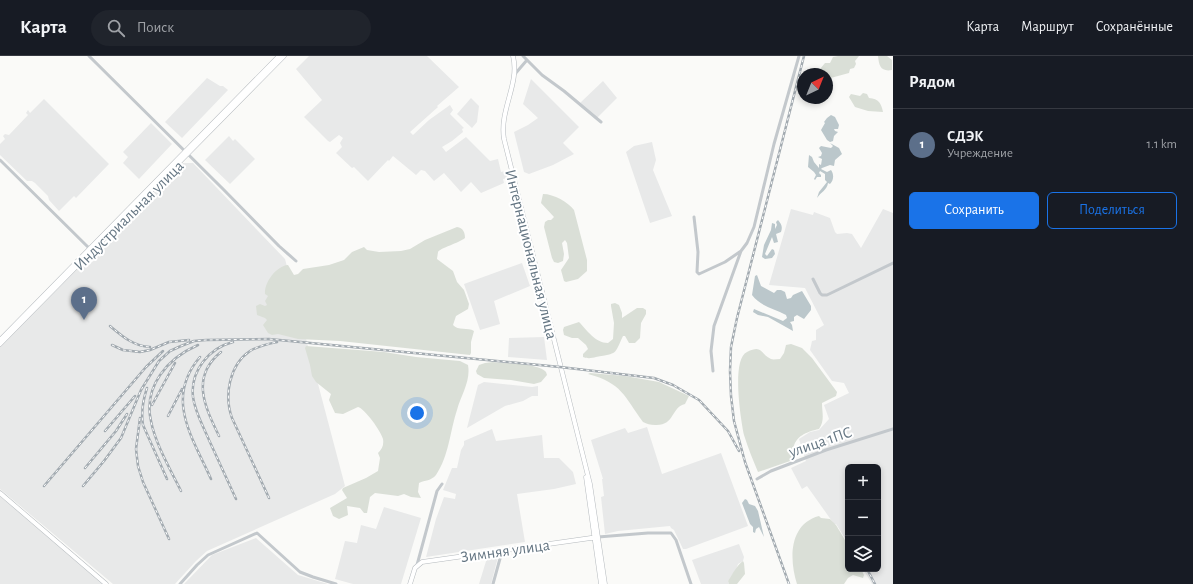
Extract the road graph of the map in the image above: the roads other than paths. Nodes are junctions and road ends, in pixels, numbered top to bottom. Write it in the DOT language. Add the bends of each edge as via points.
graph roads {
  1 [pos="89,56"];
  2 [pos="279,56"];
  3 [pos="284,56"];
  4 [pos="523,56"];
  5 [pos="799,56"];
  6 [pos="514,57"];
  7 [pos="527,60"];
  8 [pos="517,67"];
  9 [pos="601,122"];
  10 [pos="186,153"];
  11 [pos="0,160"];
  12 [pos="694,217"];
  13 [pos="91,250"];
  14 [pos="741,251"];
  15 [pos="296,261"];
  16 [pos="893,263"];
  17 [pos="813,279"];
  18 [pos="0,340"];
  19 [pos="0,344"];
  20 [pos="713,371"];
  21 [pos="893,429"];
  22 [pos="756,479"];
  23 [pos="442,484"];
  24 [pos="0,494"];
  25 [pos="596,537"];
  26 [pos="501,551"];
  27 [pos="420,556"];
  28 [pos="418,560"];
  29 [pos="425,562"];
  30 [pos="417,565"];
  31 [pos="602,576"];
  32 [pos="106,584"];
  33 [pos="180,584"];
  34 [pos="336,584"];
  35 [pos="410,584"];
  36 [pos="493,584"];
  37 [pos="601,584"];
  38 [pos="605,584"];
  39 [pos="691,584"];
  1 -- 10 [label="street, Индустриальная улица"];
  2 -- 10 [label="main road, Индустриальная улица"];
  3 -- 10 [label="main road, Индустриальная улица"];
  4 -- 7 [label="street"];
  5 -- 14 [label="street" via="752,233"];
  6 -- 8 [label="main road, Интернациональная улица"];
  7 -- 8 [label="street"];
  7 -- 9 [label="street"];
  8 -- 25 [label="main road, Интернациональная улица" via="504,116 504,139 581,452"];
  10 -- 13 [label="main road, Индустриальная улица"];
  10 -- 15 [label="street"];
  11 -- 13 [label="street"];
  12 -- 14 [label="street" via="698,273 701,274 721,264"];
  13 -- 18 [label="main road, Индустриальная улица"];
  13 -- 19 [label="main road, Индустриальная улица"];
  14 -- 20 [label="street" via="714,326 711,351"];
  16 -- 17 [label="street" via="827,295 820,293"];
  21 -- 22 [label="street, улица 1ПС" via="826,450"];
  23 -- 27 [label="street" via="437,491"];
  24 -- 32 [label="main road"];
  25 -- 26 [label="main road, Зимняя улица"];
  25 -- 31 [label="main road, Интернациональная улица"];
  25 -- 39 [label="street, Зимняя улица" via="671,533 676,540"];
  26 -- 29 [label="main road, Зимняя улица"];
  26 -- 36 [label="street"];
  27 -- 28 [label="street"];
  27 -- 29 [label="street"];
  28 -- 29 [label="street"];
  28 -- 30 [label="street"];
  29 -- 30 [label="main road, Зимняя улица"];
  30 -- 35 [label="main road"];
  31 -- 37 [label="main road, Интернациональная улица"];
  31 -- 38 [label="main road, Интернациональная улица"];
  33 -- 34 [label="street" via="208,555 257,533 300,572"];
}
